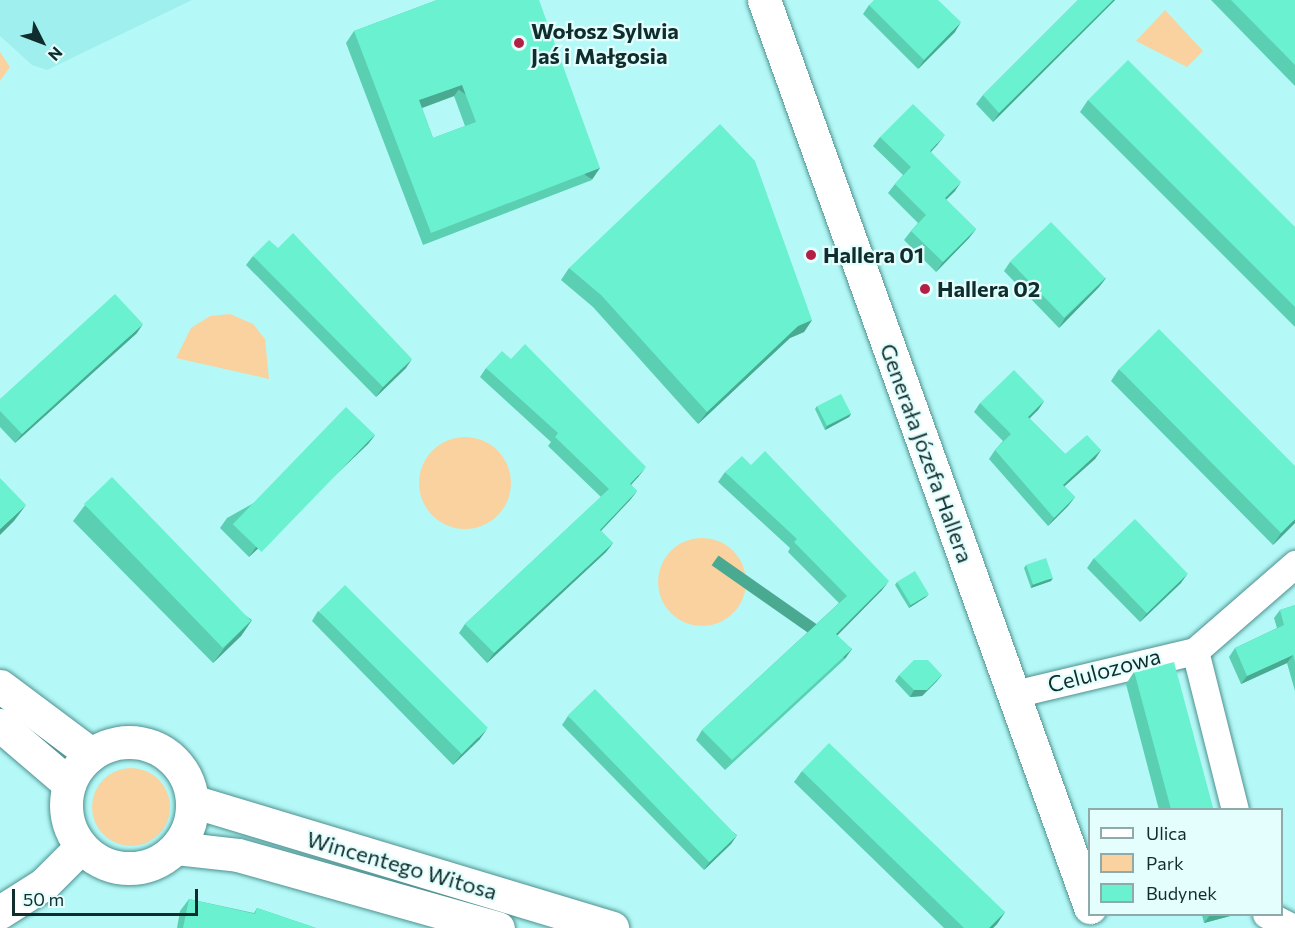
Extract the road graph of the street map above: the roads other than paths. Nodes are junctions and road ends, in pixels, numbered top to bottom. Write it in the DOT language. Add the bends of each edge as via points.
graph roads {
  1 [pos="764,0"];
  2 [pos="1295,564"];
  3 [pos="1195,651"];
  4 [pos="0,686"];
  5 [pos="1014,694"];
  6 [pos="0,726"];
  7 [pos="91,754"];
  8 [pos="69,784"];
  9 [pos="192,801"];
  10 [pos="1234,808"];
  11 [pos="81,847"];
  12 [pos="176,848"];
  13 [pos="1088,904"];
  14 [pos="0,912"];
  15 [pos="1268,916"];
  16 [pos="498,928"];
  17 [pos="612,928"];
  18 [pos="1293,928"];
  1 -- 5 [label="main road, Generała Józefa Hallera"];
  2 -- 3 [label="street, Celulozowa"];
  3 -- 5 [label="street, Celulozowa"];
  3 -- 10 [label="street"];
  4 -- 7 [label="main road"];
  5 -- 13 [label="main road, Generała Józefa Hallera"];
  6 -- 8 [label="main road"];
  7 -- 8 [label="main road"];
  7 -- 9 [label="main road" via="122,742 155,748 181,770"];
  8 -- 11 [label="main road" via="66,817"];
  9 -- 12 [label="main road" via="185,834"];
  9 -- 17 [label="main road, Wincentego Witosa"];
  11 -- 12 [label="main road" via="111,866 128,869 162,859"];
  11 -- 14 [label="main road" via="44,884"];
  12 -- 16 [label="main road, Wincentego Witosa" via="238,855"];
  15 -- 18 [label="street"];
}
